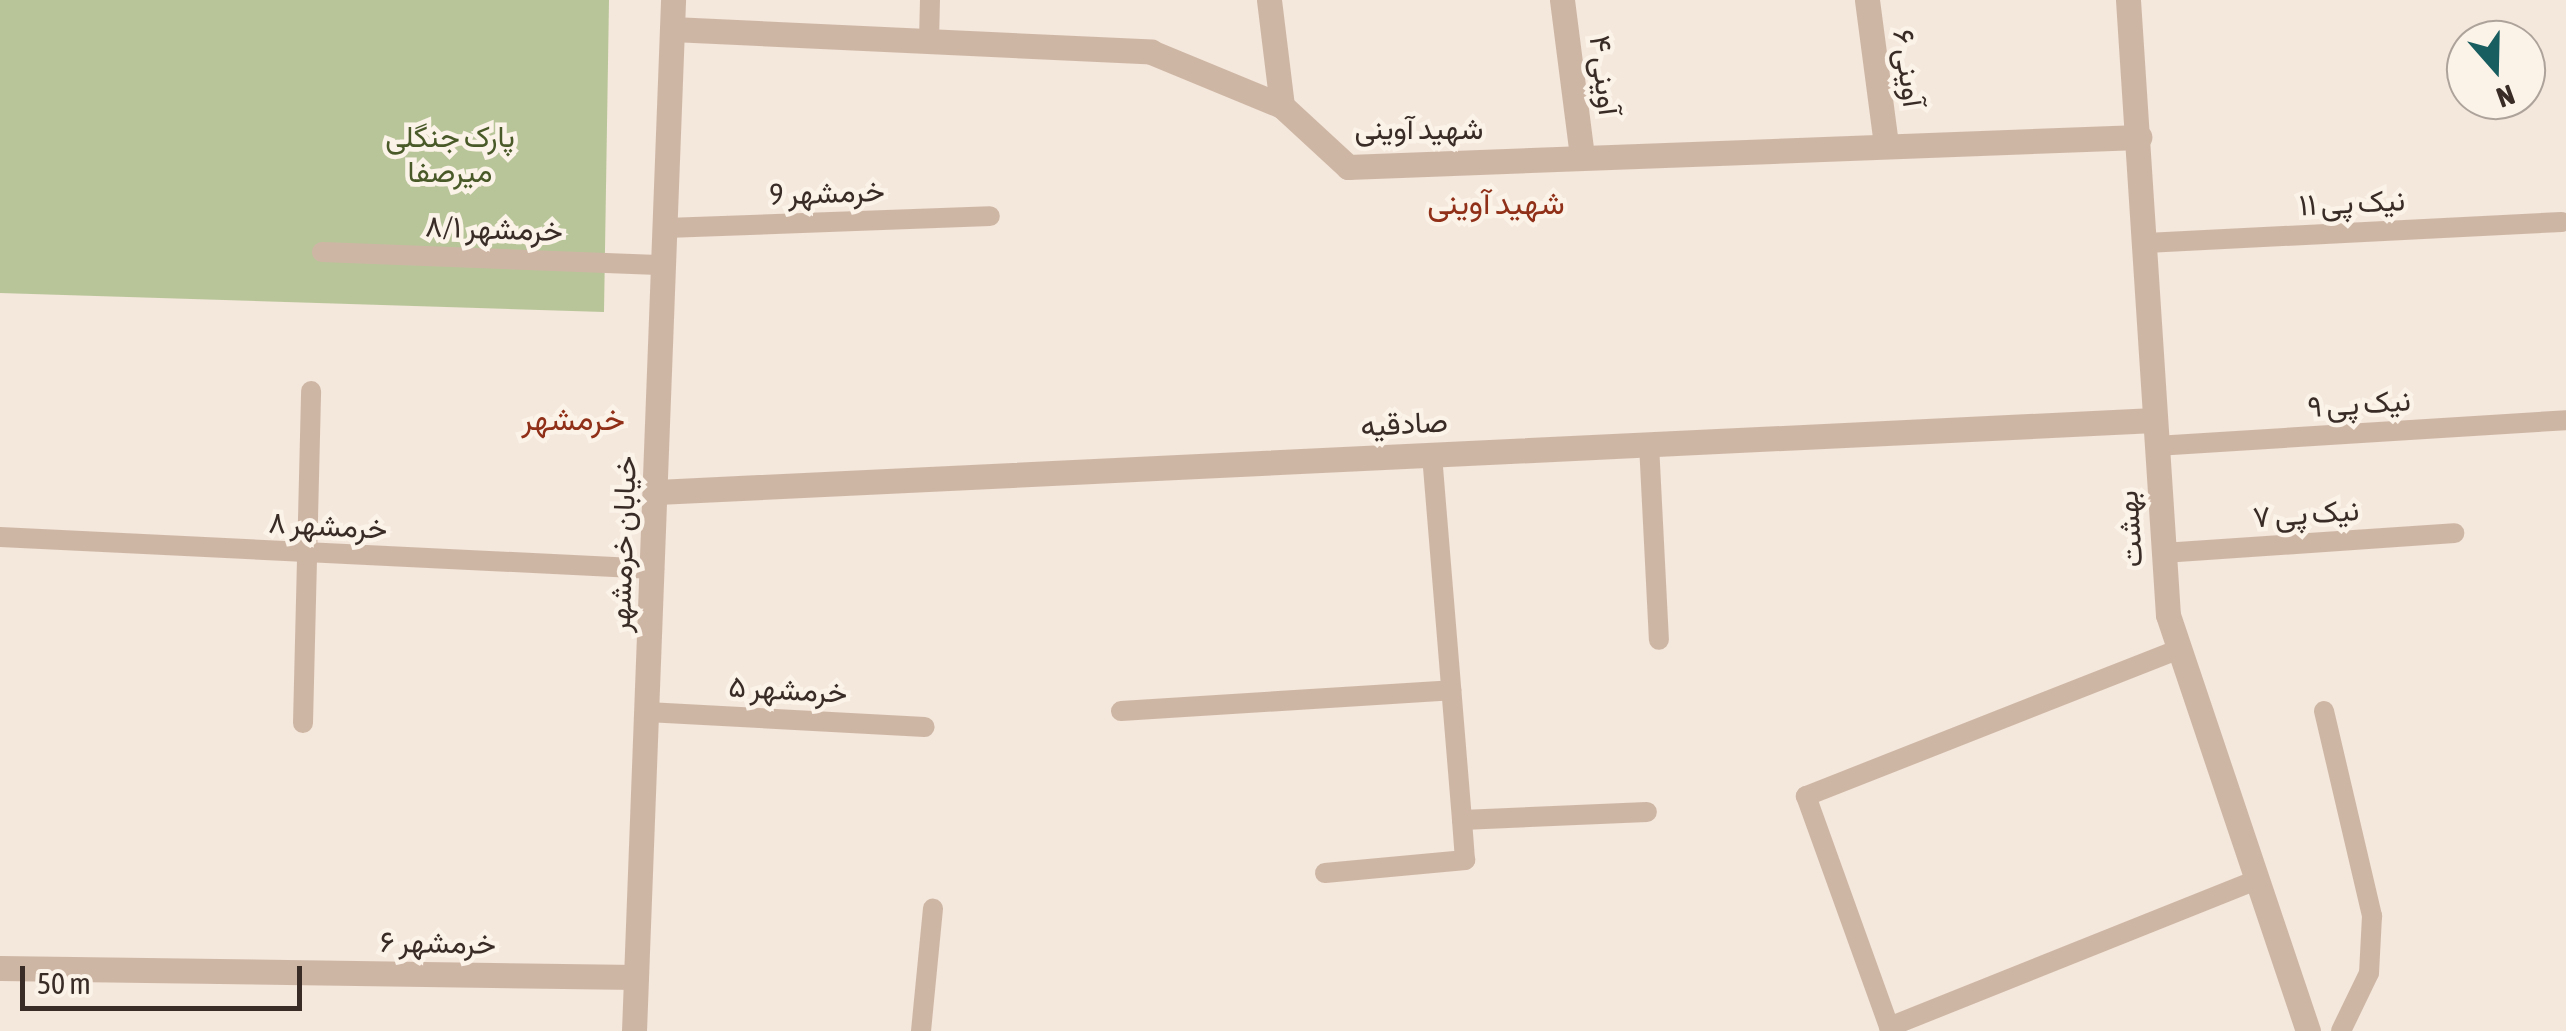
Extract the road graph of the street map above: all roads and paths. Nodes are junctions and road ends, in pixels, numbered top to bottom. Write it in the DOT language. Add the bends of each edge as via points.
graph roads {
  1 [pos="673,0"];
  2 [pos="930,0"];
  3 [pos="1269,0"];
  4 [pos="1562,0"];
  5 [pos="1867,0"];
  6 [pos="2128,0"];
  7 [pos="672,28"];
  8 [pos="929,40"];
  9 [pos="1282,106"];
  10 [pos="2138,137"];
  11 [pos="1886,145"];
  12 [pos="1582,157"];
  13 [pos="990,216"];
  14 [pos="2561,222"];
  15 [pos="666,228"];
  16 [pos="2146,243"];
  17 [pos="322,252"];
  18 [pos="665,265"];
  19 [pos="311,391"];
  20 [pos="2154,420"];
  21 [pos="2566,420"];
  22 [pos="1648,444"];
  23 [pos="2156,446"];
  24 [pos="1432,454"];
  25 [pos="657,492"];
  26 [pos="2454,534"];
  27 [pos="0,537"];
  28 [pos="2162,553"];
  29 [pos="304,554"];
  30 [pos="654,569"];
  31 [pos="1659,640"];
  32 [pos="2177,650"];
  33 [pos="1451,690"];
  34 [pos="2324,710"];
  35 [pos="1121,711"];
  36 [pos="648,712"];
  37 [pos="303,723"];
  38 [pos="926,727"];
  39 [pos="1647,812"];
  40 [pos="1462,820"];
  41 [pos="1325,873"];
  42 [pos="2256,880"];
  43 [pos="933,909"];
  44 [pos="0,968"];
  45 [pos="636,977"];
  46 [pos="634,1031"];
  47 [pos="921,1031"];
  48 [pos="2308,1031"];
  49 [pos="2341,1031"];
  1 -- 7 [label="street, خیابان خرمشهر"];
  2 -- 8 [label="lane"];
  3 -- 9 [label="street"];
  4 -- 12 [label="street, آوینی ۴"];
  5 -- 11 [label="street, آوینی ۶"];
  6 -- 10 [label="street, بهشت"];
  7 -- 8 [label="street, شهید آوینی"];
  7 -- 15 [label="street, خیابان خرمشهر"];
  8 -- 9 [label="street, شهید آوینی" via="1151,52"];
  9 -- 12 [label="street, شهید آوینی" via="1348,167"];
  10 -- 11 [label="street, شهید آوینی"];
  10 -- 16 [label="street, بهشت"];
  11 -- 12 [label="street, شهید آوینی"];
  13 -- 15 [label="lane, خرمشهر 9"];
  14 -- 16 [label="lane, نیک پی ۱۱"];
  15 -- 18 [label="street, خیابان خرمشهر"];
  16 -- 20 [label="street, بهشت"];
  17 -- 18 [label="lane, خرمشهر ۸/۱"];
  18 -- 25 [label="street, خیابان خرمشهر"];
  19 -- 29 [label="lane"];
  20 -- 22 [label="street, صادقیه"];
  20 -- 23 [label="street, بهشت"];
  21 -- 23 [label="lane, نیک پی ۹"];
  22 -- 24 [label="street, صادقیه"];
  22 -- 31 [label="lane"];
  23 -- 28 [label="street, بهشت"];
  24 -- 25 [label="street, صادقیه"];
  24 -- 33 [label="lane"];
  25 -- 30 [label="street, خیابان خرمشهر"];
  26 -- 28 [label="lane, نیک پی ۷"];
  27 -- 29 [label="lane, خرمشهر ۸"];
  28 -- 32 [label="street, بهشت"];
  29 -- 30 [label="lane, خرمشهر ۸"];
  29 -- 37 [label="lane"];
  30 -- 36 [label="street, خیابان خرمشهر"];
  32 -- 42 [label="street, بهشت"];
  32 -- 42 [label="lane" via="1806,796 1889,1027"];
  33 -- 35 [label="lane"];
  33 -- 40 [label="lane"];
  34 -- 49 [label="lane" via="2372,916 2369,973"];
  36 -- 38 [label="lane, خرمشهر ۵"];
  36 -- 45 [label="street, خیابان خرمشهر"];
  39 -- 40 [label="lane"];
  40 -- 41 [label="lane" via="1466,860"];
  42 -- 48 [label="street, بهشت"];
  43 -- 47 [label="lane"];
  44 -- 45 [label="street, خرمشهر ۶"];
  45 -- 46 [label="street, خیابان خرمشهر"];
}
